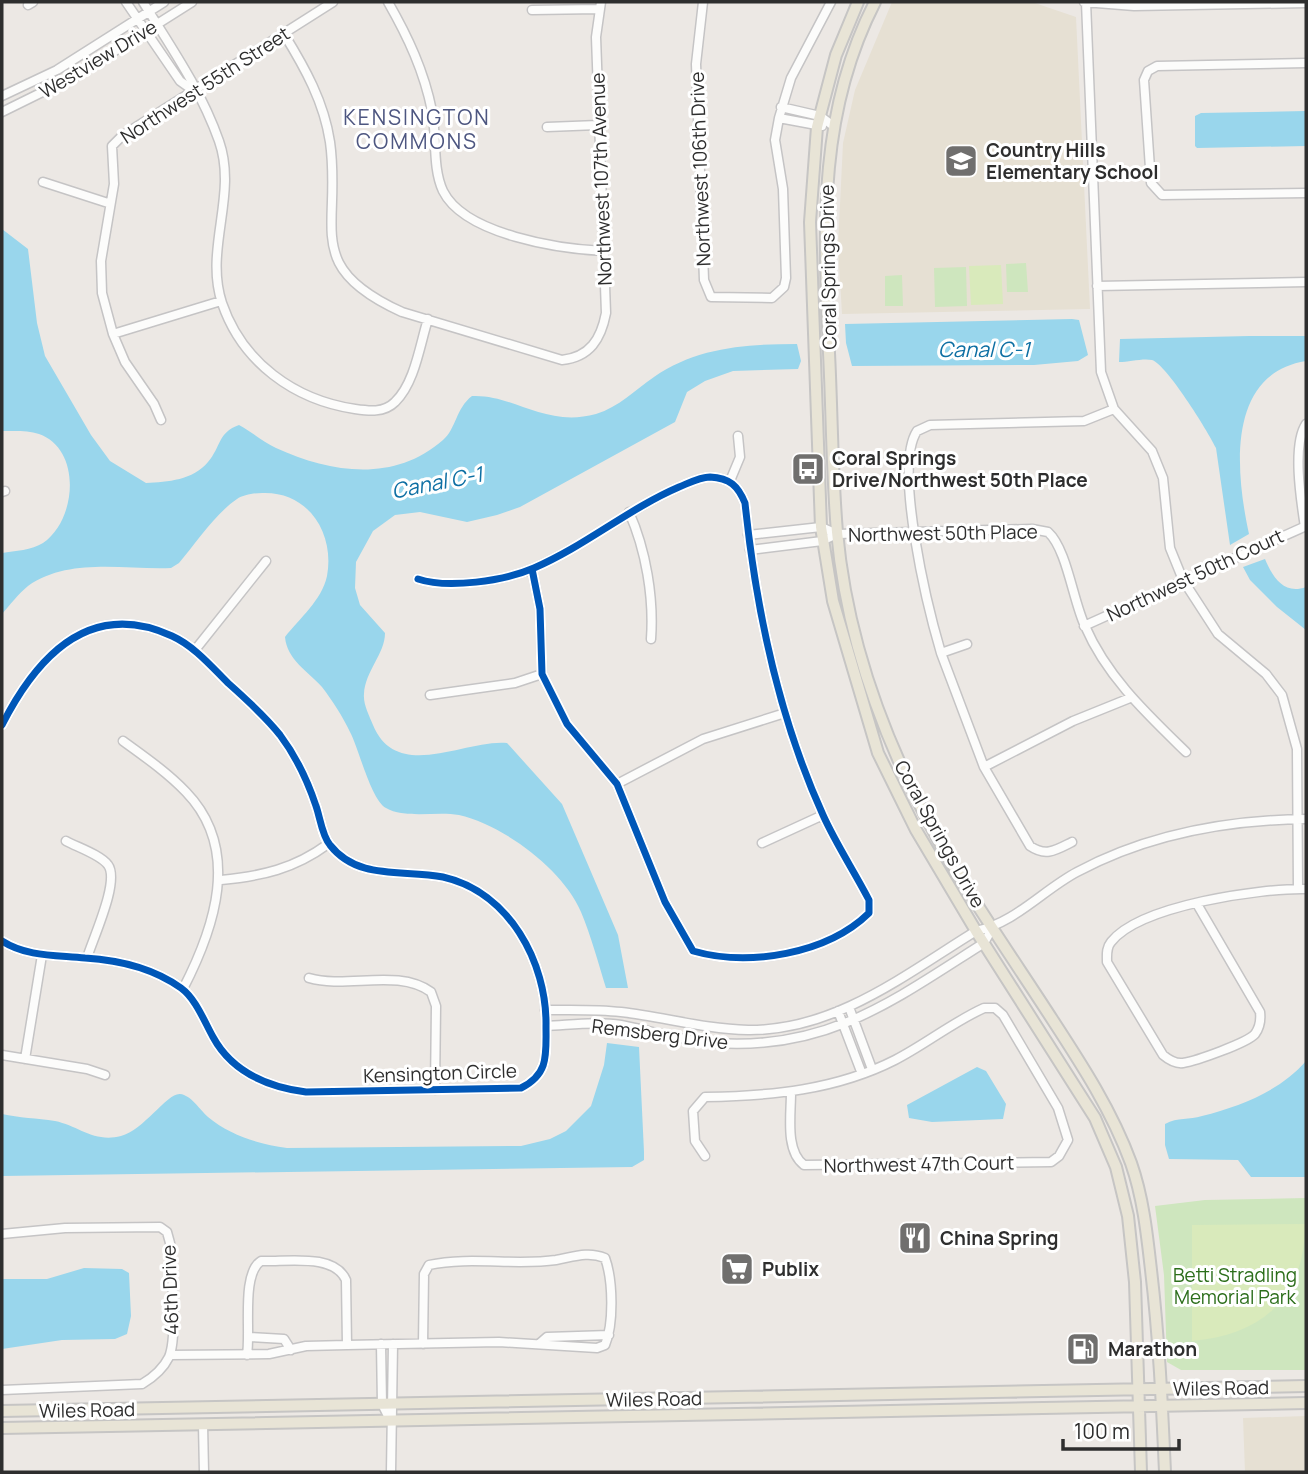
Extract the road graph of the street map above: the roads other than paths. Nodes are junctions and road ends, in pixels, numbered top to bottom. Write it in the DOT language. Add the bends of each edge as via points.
graph roads {
  1 [pos="126,2"];
  2 [pos="143,2"];
  3 [pos="164,2"];
  4 [pos="192,2"];
  5 [pos="334,2"];
  6 [pos="388,2"];
  7 [pos="703,2"];
  8 [pos="831,2"];
  9 [pos="858,2"];
  10 [pos="875,2"];
  11 [pos="1085,2"];
  12 [pos="1306,3"];
  13 [pos="600,6"];
  14 [pos="532,10"];
  15 [pos="149,11"];
  16 [pos="137,19"];
  17 [pos="158,24"];
  18 [pos="145,31"];
  19 [pos="284,34"];
  20 [pos="1306,63"];
  21 [pos="194,91"];
  22 [pos="2,96"];
  23 [pos="781,107"];
  24 [pos="2,112"];
  25 [pos="779,118"];
  26 [pos="818,121"];
  27 [pos="598,125"];
  28 [pos="832,125"];
  29 [pos="547,127"];
  30 [pos="43,183"];
  31 [pos="1306,193"];
  32 [pos="108,203"];
  33 [pos="604,251"];
  34 [pos="1306,282"];
  35 [pos="1097,286"];
  36 [pos="221,301"];
  37 [pos="428,319"];
  38 [pos="113,334"];
  39 [pos="1114,409"];
  40 [pos="161,420"];
  41 [pos="1306,424"];
  42 [pos="738,436"];
  43 [pos="730,481"];
  44 [pos="629,512"];
  45 [pos="1306,526"];
  46 [pos="821,527"];
  47 [pos="915,531"];
  48 [pos="837,534"];
  49 [pos="748,535"];
  50 [pos="822,541"];
  51 [pos="750,550"];
  52 [pos="266,561"];
  53 [pos="532,569"];
  54 [pos="418,579"];
  55 [pos="1183,580"];
  56 [pos="1084,626"];
  57 [pos="651,639"];
  58 [pos="967,644"];
  59 [pos="195,650"];
  60 [pos="941,653"];
  61 [pos="542,674"];
  62 [pos="430,695"];
  63 [pos="1130,698"];
  64 [pos="785,713"];
  65 [pos="2,725"];
  66 [pos="123,741"];
  67 [pos="1302,749"];
  68 [pos="1186,752"];
  69 [pos="984,767"];
  70 [pos="617,783"];
  71 [pos="823,815"];
  72 [pos="1302,819"];
  73 [pos="66,841"];
  74 [pos="1072,842"];
  75 [pos="762,843"];
  76 [pos="328,844"];
  77 [pos="221,880"];
  78 [pos="1302,889"];
  79 [pos="1197,904"];
  80 [pos="993,928"];
  81 [pos="976,931"];
  82 [pos="2,941"];
  83 [pos="984,943"];
  84 [pos="42,955"];
  85 [pos="87,958"];
  86 [pos="309,978"];
  87 [pos="183,989"];
  88 [pos="849,1007"];
  89 [pos="545,1010"];
  90 [pos="838,1011"];
  91 [pos="854,1021"];
  92 [pos="546,1026"];
  93 [pos="843,1026"];
  94 [pos="2,1055"];
  95 [pos="25,1059"];
  96 [pos="872,1069"];
  97 [pos="862,1074"];
  98 [pos="105,1075"];
  99 [pos="436,1090"];
  100 [pos="791,1093"];
  101 [pos="705,1156"];
  102 [pos="1136,1185"];
  103 [pos="1121,1188"];
  104 [pos="2,1234"];
  105 [pos="609,1335"];
  106 [pos="250,1337"];
  107 [pos="381,1344"];
  108 [pos="393,1344"];
  109 [pos="423,1344"];
  110 [pos="539,1344"];
  111 [pos="347,1345"];
  112 [pos="290,1350"];
  113 [pos="170,1355"];
  114 [pos="247,1355"];
  115 [pos="1306,1387"];
  116 [pos="1162,1389"];
  117 [pos="2,1390"];
  118 [pos="1138,1390"];
  119 [pos="1306,1403"];
  120 [pos="388,1404"];
  121 [pos="1162,1405"];
  122 [pos="1138,1406"];
  123 [pos="223,1407"];
  124 [pos="2,1412"];
  125 [pos="390,1420"];
  126 [pos="203,1424"];
  127 [pos="2,1428"];
  128 [pos="204,1472"];
  129 [pos="391,1472"];
  130 [pos="1142,1472"];
  131 [pos="1165,1472"];
  1 -- 16 [label="street"];
  2 -- 15 [label="street"];
  3 -- 15 [label="street, Westview Drive"];
  4 -- 17 [label="street, Westview Drive"];
  5 -- 19 [label="street, Northwest 55th Street"];
  6 -- 33 [label="street" via="411,43 424,80 439,175 454,205 469,217 561,249"];
  7 -- 25 [label="street, Northwest 106th Drive" via="696,64 704,281 711,297 772,298 784,288 783,189 775,140"];
  8 -- 23 [label="street, Northwest 106th Drive"];
  9 -- 26 [label="main road, Coral Springs Drive" via="836,55"];
  10 -- 28 [label="main road, Coral Springs Drive" via="850,60"];
  11 -- 12 [label="street" via="1134,6"];
  11 -- 35 [label="street"];
  13 -- 14 [label="street"];
  13 -- 27 [label="street, Northwest 107th Avenue"];
  15 -- 16 [label="street, Westview Drive"];
  15 -- 17 [label="street"];
  16 -- 18 [label="street"];
  16 -- 22 [label="street, Westview Drive" via="57,70"];
  17 -- 18 [label="street, Westview Drive"];
  17 -- 21 [label="street" via="191,75"];
  18 -- 21 [label="street" via="180,81"];
  18 -- 24 [label="street, Westview Drive" via="75,76"];
  19 -- 21 [label="street, Northwest 55th Street"];
  19 -- 37 [label="street" via="305,68 330,141 332,250 343,271 378,301"];
  20 -- 31 [label="street" via="1157,66 1148,71 1145,93 1155,191 1162,195"];
  21 -- 32 [label="street, Northwest 55th Street" via="112,146 114,184"];
  21 -- 36 [label="street" via="226,163 217,251"];
  23 -- 25 [label="street, Northwest 106th Drive"];
  23 -- 26 [label="street"];
  25 -- 26 [label="street"];
  26 -- 28 [label="street"];
  26 -- 46 [label="main road, Coral Springs Drive" via="810,222"];
  27 -- 29 [label="street"];
  27 -- 33 [label="street, Northwest 107th Avenue"];
  28 -- 48 [label="main road, Coral Springs Drive" via="824,222"];
  30 -- 32 [label="street"];
  32 -- 38 [label="street" via="102,283"];
  33 -- 37 [label="street, Northwest 107th Avenue" via="603,331 587,352 576,358 562,360"];
  34 -- 35 [label="street"];
  35 -- 39 [label="street" via="1101,372"];
  36 -- 37 [label="street" via="247,350 269,373 321,402 374,412 395,403 408,383"];
  36 -- 38 [label="street"];
  38 -- 40 [label="street"];
  39 -- 47 [label="street" via="1084,421 930,425 917,431 908,453"];
  39 -- 55 [label="street" via="1152,451 1163,478 1170,548"];
  41 -- 45 [label="street" via="1299,435 1300,499"];
  42 -- 43 [label="street" via="740,457"];
  43 -- 44 [label="street" via="706,477"];
  43 -- 49 [label="street" via="745,503"];
  44 -- 53 [label="street"];
  44 -- 57 [label="street" via="640,537 653,618"];
  45 -- 55 [label="street, Northwest 50th Court"];
  46 -- 48 [label="street, Northwest 50th Place"];
  46 -- 49 [label="street, Northwest 50th Place"];
  46 -- 50 [label="main road, Coral Springs Drive"];
  47 -- 48 [label="street, Northwest 50th Place"];
  47 -- 56 [label="street, Northwest 50th Place" via="1048,532 1061,549"];
  47 -- 60 [label="street"];
  48 -- 50 [label="street, Northwest 50th Place"];
  48 -- 80 [label="main road, Coral Springs Drive" via="863,661 893,749 929,824"];
  49 -- 51 [label="street"];
  50 -- 51 [label="street, Northwest 50th Place"];
  50 -- 81 [label="main road, Coral Springs Drive" via="850,666 878,753 916,830"];
  51 -- 64 [label="street" via="761,624"];
  52 -- 59 [label="street"];
  53 -- 54 [label="street" via="469,582 435,584"];
  53 -- 61 [label="street" via="539,595"];
  55 -- 56 [label="street, Northwest 50th Court"];
  55 -- 67 [label="street" via="1218,634 1266,674 1282,695"];
  56 -- 63 [label="street"];
  58 -- 60 [label="street"];
  59 -- 65 [label="street" via="148,627 101,628 75,636 52,651 34,672"];
  59 -- 76 [label="street" via="281,736 316,804"];
  60 -- 69 [label="street"];
  61 -- 62 [label="street" via="515,683"];
  61 -- 70 [label="street" via="567,724"];
  63 -- 68 [label="street"];
  63 -- 69 [label="street" via="1073,721"];
  64 -- 70 [label="street" via="703,739"];
  64 -- 71 [label="street"];
  66 -- 77 [label="street" via="189,794 206,821"];
  67 -- 72 [label="street"];
  69 -- 74 [label="street" via="1030,846 1049,853"];
  70 -- 71 [label="street" via="666,902 693,951 737,959 802,949 842,932 869,913 869,900"];
  71 -- 75 [label="street"];
  72 -- 78 [label="street"];
  72 -- 80 [label="street, Remsberg Drive" via="1203,828 1144,843 1077,872"];
  73 -- 85 [label="street" via="107,863 113,874"];
  76 -- 77 [label="street" via="304,862 262,876"];
  76 -- 89 [label="street, Kensington Circle" via="364,869 445,878 499,908 533,955"];
  77 -- 87 [label="street" via="213,921"];
  78 -- 79 [label="street" via="1240,893"];
  79 -- 79 [label="street" via="1128,929 1111,941 1107,951 1107,962 1163,1055 1182,1063 1244,1042 1261,1022 1261,1013"];
  80 -- 81 [label="street, Remsberg Drive"];
  80 -- 83 [label="street, Remsberg Drive"];
  80 -- 102 [label="main road, Coral Springs Drive" via="1111,1114"];
  81 -- 83 [label="main road, Coral Springs Drive"];
  81 -- 88 [label="street, Remsberg Drive"];
  82 -- 84 [label="street, Kensington Circle"];
  83 -- 91 [label="street, Remsberg Drive" via="882,1009"];
  83 -- 103 [label="main road, Coral Springs Drive" via="1095,1118"];
  84 -- 85 [label="street, Kensington Circle"];
  84 -- 95 [label="street"];
  85 -- 87 [label="street, Kensington Circle" via="131,964"];
  86 -- 99 [label="street" via="328,983 411,981 431,992 436,1006"];
  87 -- 99 [label="street, Kensington Circle" via="228,1059 278,1088 306,1092"];
  88 -- 90 [label="street, Remsberg Drive"];
  88 -- 91 [label="street"];
  89 -- 90 [label="street, Remsberg Drive" via="620,1012 687,1025 751,1030"];
  89 -- 92 [label="street, Kensington Circle"];
  90 -- 93 [label="street"];
  91 -- 93 [label="street, Remsberg Drive"];
  91 -- 96 [label="street"];
  92 -- 93 [label="street, Remsberg Drive" via="618,1025 683,1039 751,1044"];
  92 -- 99 [label="street, Kensington Circle" via="544,1071 536,1081 521,1088"];
  93 -- 97 [label="street"];
  94 -- 95 [label="street"];
  95 -- 98 [label="street"];
  96 -- 97 [label="street"];
  96 -- 100 [label="street, Northwest 47th Court" via="926,1044 973,1013 995,1009 1003,1015 1058,1108 1068,1140 1051,1162 804,1165 792,1149"];
  97 -- 100 [label="street"];
  100 -- 101 [label="street" via="705,1097 693,1111 695,1141"];
  102 -- 103 [label="main road"];
  102 -- 116 [label="main road, Coral Springs Drive" via="1146,1230"];
  103 -- 118 [label="main road, Coral Springs Drive" via="1135,1282"];
  104 -- 113 [label="street, 46th Drive" via="141,1227 160,1227 167,1232"];
  105 -- 109 [label="street" via="605,1258 577,1255 556,1260 429,1265 424,1273"];
  105 -- 110 [label="street, 46th Drive" via="547,1337"];
  105 -- 110 [label="street, 46th Drive" via="605,1345 597,1348"];
  106 -- 111 [label="street" via="249,1277 253,1267 261,1261 327,1264 342,1270 346,1280"];
  106 -- 112 [label="street, 46th Drive" via="284,1339"];
  106 -- 114 [label="street"];
  107 -- 108 [label="street, 46th Drive"];
  107 -- 111 [label="street, 46th Drive"];
  107 -- 120 [label="street"];
  108 -- 109 [label="street, 46th Drive"];
  108 -- 120 [label="street"];
  109 -- 110 [label="street, 46th Drive"];
  111 -- 112 [label="street, 46th Drive"];
  112 -- 114 [label="street, 46th Drive"];
  113 -- 114 [label="street, 46th Drive"];
  113 -- 117 [label="street" via="158,1373 142,1384"];
  115 -- 116 [label="main road, Wiles Road"];
  116 -- 118 [label="main road, Wiles Road"];
  116 -- 121 [label="main road, Coral Springs Drive"];
  118 -- 120 [label="main road, Wiles Road"];
  118 -- 122 [label="main road, Coral Springs Drive"];
  119 -- 121 [label="main road, Wiles Road"];
  120 -- 123 [label="main road, Wiles Road"];
  120 -- 125 [label="street"];
  121 -- 122 [label="main road, Wiles Road"];
  121 -- 131 [label="main road, Coral Springs Drive"];
  122 -- 125 [label="main road, Wiles Road"];
  122 -- 130 [label="main road, Coral Springs Drive"];
  123 -- 124 [label="main road, Wiles Road"];
  123 -- 126 [label="main road"];
  125 -- 126 [label="main road, Wiles Road"];
  125 -- 129 [label="street"];
  126 -- 127 [label="main road, Wiles Road"];
  126 -- 128 [label="street"];
}
